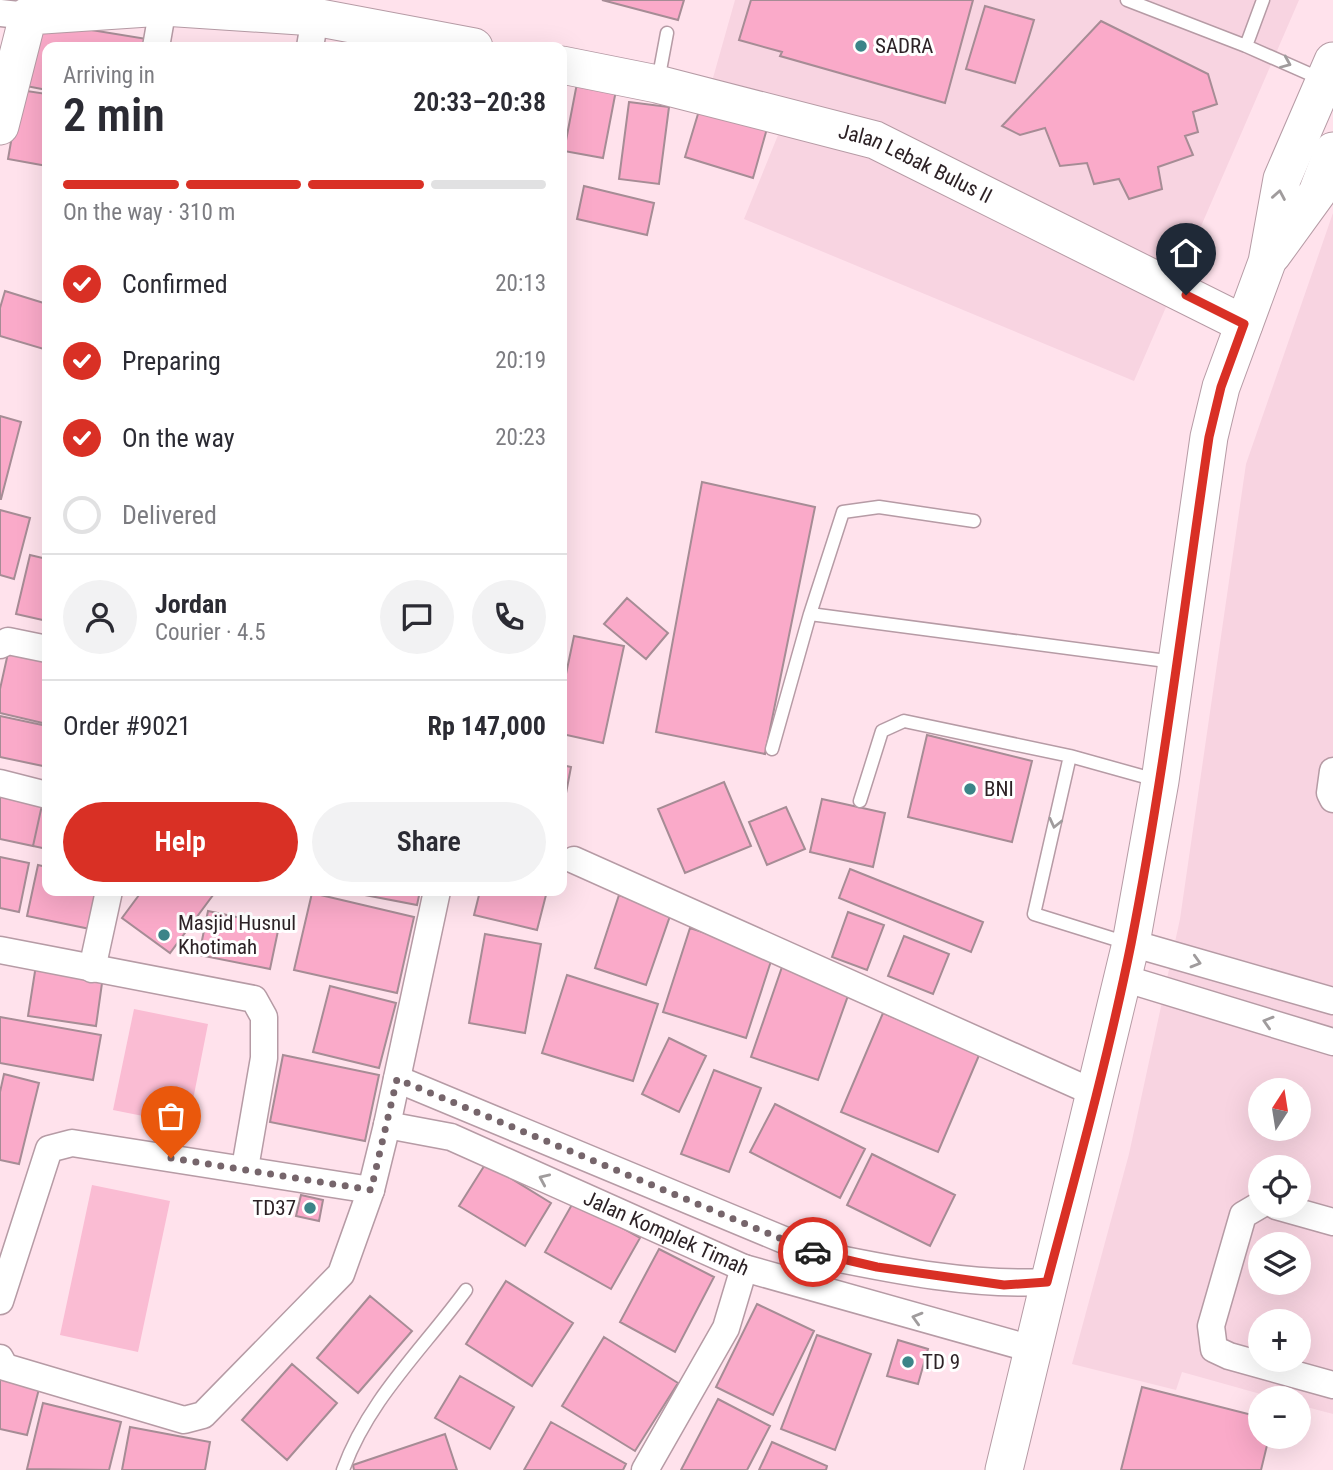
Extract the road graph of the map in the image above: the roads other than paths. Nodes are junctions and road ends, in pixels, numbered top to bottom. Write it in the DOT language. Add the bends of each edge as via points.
graph roads {
  1 [pos="1127,0"];
  2 [pos="1263,0"];
  3 [pos="163,7"];
  4 [pos="11,11"];
  5 [pos="325,21"];
  6 [pos="667,33"];
  7 [pos="157,42"];
  8 [pos="445,42"];
  9 [pos="1246,46"];
  10 [pos="567,66"];
  11 [pos="1329,71"];
  12 [pos="657,85"];
  13 [pos="0,126"];
  14 [pos="1333,153"];
  15 [pos="1267,262"];
  16 [pos="1244,324"];
  17 [pos="974,521"];
  18 [pos="810,614"];
  19 [pos="0,645"];
  20 [pos="42,648"];
  21 [pos="1176,662"];
  22 [pos="772,749"];
  23 [pos="1070,757"];
  24 [pos="1333,771"];
  25 [pos="1160,781"];
  26 [pos="0,783"];
  27 [pos="42,794"];
  28 [pos="1333,799"];
  29 [pos="860,801"];
  30 [pos="574,860"];
  31 [pos="108,896"];
  32 [pos="436,896"];
  33 [pos="0,950"];
  34 [pos="1127,961"];
  35 [pos="92,969"];
  36 [pos="1333,1001"];
  37 [pos="1333,1042"];
  38 [pos="397,1079"];
  39 [pos="1097,1094"];
  40 [pos="461,1106"];
  41 [pos="387,1125"];
  42 [pos="451,1138"];
  43 [pos="245,1168"];
  44 [pos="371,1190"];
  45 [pos="1248,1212"];
  46 [pos="1311,1216"];
  47 [pos="1333,1222"];
  48 [pos="744,1268"];
  49 [pos="1047,1282"];
  50 [pos="466,1290"];
  51 [pos="0,1301"];
  52 [pos="1032,1349"];
  53 [pos="0,1358"];
  54 [pos="1333,1385"];
  55 [pos="343,1470"];
  56 [pos="645,1470"];
  57 [pos="1004,1470"];
  1 -- 9 [label="lane"];
  2 -- 9 [label="lane"];
  3 -- 4 [label="main road"];
  3 -- 5 [label="main road"];
  3 -- 7 [label="street"];
  4 -- 13 [label="main road"];
  5 -- 8 [label="main road"];
  6 -- 12 [label="lane"];
  9 -- 11 [label="lane, one-way"];
  10 -- 12 [label="main road, Jalan Lebak Bulus II"];
  15 -- 11 [label="main road, one-way" via="1282,179"];
  12 -- 16 [label="main road, Jalan Lebak Bulus II" via="875,140"];
  14 -- 15 [label="main road" via="1317,193"];
  15 -- 16 [label="main road"];
  16 -- 21 [label="main road" via="1209,437"];
  17 -- 18 [label="lane" via="879,507 843,512"];
  18 -- 21 [label="lane"];
  18 -- 22 [label="lane"];
  19 -- 20 [label="street" via="8,641"];
  21 -- 25 [label="main road"];
  23 -- 25 [label="lane"];
  23 -- 29 [label="lane" via="904,721 883,730"];
  23 -- 34 [label="lane, one-way" via="1034,914"];
  24 -- 28 [label="street"];
  25 -- 34 [label="main road"];
  26 -- 27 [label="street"];
  30 -- 39 [label="street"];
  31 -- 35 [label="street"];
  32 -- 38 [label="street"];
  33 -- 35 [label="street"];
  34 -- 36 [label="street, one-way"];
  37 -- 34 [label="street, one-way"];
  34 -- 39 [label="main road"];
  35 -- 43 [label="street" via="254,999 264,1017 264,1058"];
  38 -- 40 [label="street, Jalan Komplek Timah"];
  38 -- 41 [label="street"];
  39 -- 49 [label="main road"];
  40 -- 42 [label="street"];
  40 -- 49 [label="street, Jalan Komplek Timah" via="820,1255 1004,1285"];
  41 -- 42 [label="street, Jalan Komplek Timah"];
  41 -- 44 [label="street"];
  48 -- 42 [label="street, Jalan Komplek Timah, one-way"];
  43 -- 44 [label="street"];
  43 -- 51 [label="street" via="72,1143 49,1149"];
  44 -- 53 [label="street" via="341,1274 203,1415 184,1420 5,1367"];
  45 -- 54 [label="street" via="1243,1215 1211,1326 1214,1349"];
  46 -- 47 [label="street"];
  52 -- 48 [label="street, Jalan Komplek Timah, one-way"];
  48 -- 56 [label="street" via="726,1328"];
  49 -- 52 [label="main road"];
  50 -- 55 [label="lane" via="371,1410"];
  52 -- 57 [label="main road"];
}
